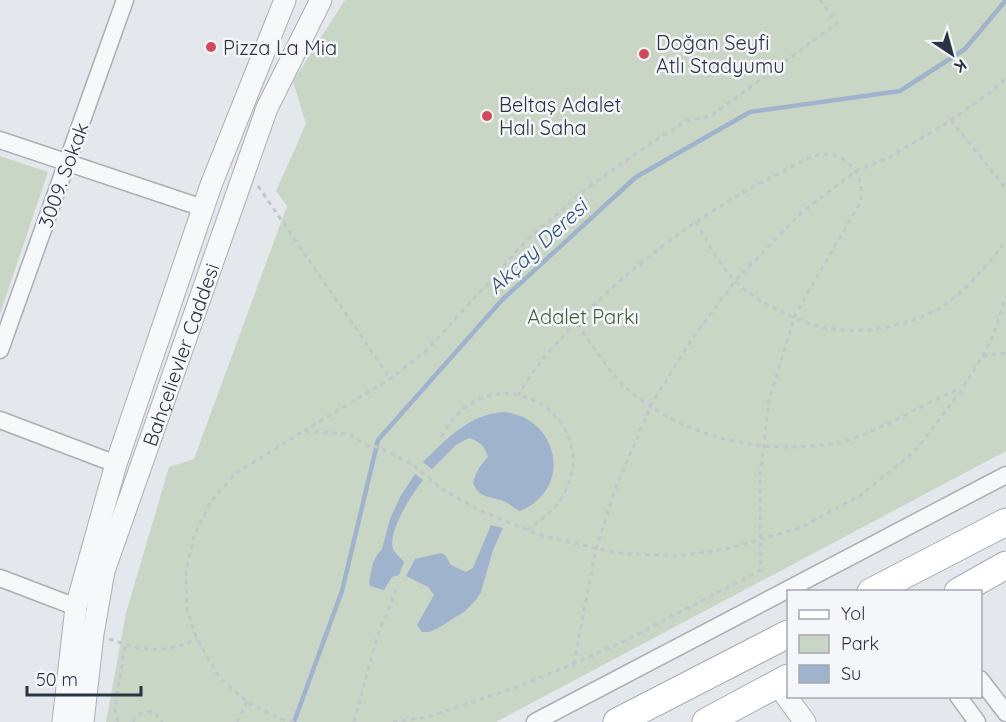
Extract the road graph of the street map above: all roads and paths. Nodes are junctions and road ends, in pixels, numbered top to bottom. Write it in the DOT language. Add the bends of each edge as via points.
graph roads {
  1 [pos="125,0"];
  2 [pos="285,0"];
  3 [pos="321,0"];
  4 [pos="820,0"];
  5 [pos="1006,78"];
  6 [pos="951,120"];
  7 [pos="0,140"];
  8 [pos="68,164"];
  9 [pos="245,167"];
  10 [pos="856,171"];
  11 [pos="1006,189"];
  12 [pos="203,207"];
  13 [pos="696,222"];
  14 [pos="1006,241"];
  15 [pos="735,281"];
  16 [pos="1006,296"];
  17 [pos="795,318"];
  18 [pos="577,324"];
  19 [pos="0,350"];
  20 [pos="1006,352"];
  21 [pos="983,356"];
  22 [pos="390,379"];
  23 [pos="962,389"];
  24 [pos="518,395"];
  25 [pos="651,405"];
  26 [pos="0,420"];
  27 [pos="303,431"];
  28 [pos="441,437"];
  29 [pos="764,446"];
  30 [pos="116,464"];
  31 [pos="1006,475"];
  32 [pos="1006,522"];
  33 [pos="527,530"];
  34 [pos="760,539"];
  35 [pos="596,548"];
  36 [pos="1006,565"];
  37 [pos="0,578"];
  38 [pos="398,585"];
  39 [pos="874,590"];
  40 [pos="960,590"];
  41 [pos="76,607"];
  42 [pos="93,634"];
  43 [pos="787,635"];
  44 [pos="197,639"];
  45 [pos="125,644"];
  46 [pos="574,664"];
  47 [pos="982,680"];
  48 [pos="783,681"];
  49 [pos="792,698"];
  50 [pos="959,698"];
  51 [pos="247,702"];
  52 [pos="1006,713"];
  53 [pos="63,722"];
  54 [pos="83,722"];
  55 [pos="118,722"];
  56 [pos="133,722"];
  57 [pos="162,722"];
  58 [pos="237,722"];
  59 [pos="294,722"];
  60 [pos="354,722"];
  61 [pos="393,722"];
  62 [pos="535,722"];
  63 [pos="617,722"];
  64 [pos="706,722"];
  65 [pos="805,722"];
  66 [pos="977,722"];
  1 -- 8 [label="street, 3009. Sokak"];
  2 -- 12 [label="street, Bahçelievler Caddesi"];
  3 -- 9 [label="street, Bahçelievler Caddesi" via="267,108"];
  4 -- 22 [label="path" via="837,23 711,116 686,121 587,188 526,241 427,350"];
  5 -- 6 [label="path"];
  6 -- 10 [label="path" via="890,157"];
  6 -- 11 [label="path"];
  7 -- 8 [label="street"];
  8 -- 12 [label="street"];
  8 -- 19 [label="street, 3009. Sokak"];
  9 -- 22 [label="path"];
  9 -- 42 [label="street, Bahçelievler Caddesi" via="104,571"];
  10 -- 13 [label="path" via="836,156 817,155 736,195"];
  10 -- 15 [label="path" via="801,213"];
  10 -- 17 [label="path" via="861,183 860,203"];
  12 -- 30 [label="street, Bahçelievler Caddesi"];
  13 -- 15 [label="path"];
  13 -- 18 [label="path" via="604,295"];
  14 -- 17 [label="path" via="984,269 949,302 924,316 892,326 861,329 827,329"];
  15 -- 17 [label="path" via="758,299"];
  15 -- 25 [label="path" via="688,345"];
  16 -- 21 [label="path"];
  17 -- 29 [label="path" via="770,400"];
  18 -- 24 [label="path" via="547,355"];
  18 -- 25 [label="path" via="623,385"];
  20 -- 21 [label="path"];
  21 -- 23 [label="path"];
  22 -- 27 [label="path"];
  23 -- 29 [label="path" via="841,442 790,448"];
  23 -- 34 [label="path" via="915,450 861,495 800,528"];
  24 -- 28 [label="path" via="494,394 477,399 456,415"];
  24 -- 33 [label="path" via="544,406 557,418 572,450 573,468 560,501"];
  25 -- 29 [label="path" via="680,423 725,440"];
  25 -- 35 [label="path" via="615,490"];
  26 -- 30 [label="street"];
  27 -- 33 [label="path" via="349,434 412,464 442,489 480,510"];
  27 -- 44 [label="path" via="236,473 211,501 194,535 186,572 188,609"];
  29 -- 34 [label="path"];
  30 -- 41 [label="street, Bahçelievler Caddesi"];
  31 -- 62 [label="street"];
  32 -- 39 [label="main road"];
  33 -- 35 [label="path"];
  34 -- 35 [label="path" via="677,556 616,553"];
  34 -- 46 [label="path" via="761,570"];
  35 -- 46 [label="path"];
  36 -- 40 [label="main road"];
  37 -- 41 [label="street"];
  38 -- 60 [label="path" via="377,637"];
  41 -- 53 [label="street, Bahçelievler Caddesi"];
  42 -- 45 [label="path"];
  42 -- 54 [label="street, Bahçelievler Caddesi"];
  43 -- 63 [label="main road"];
  44 -- 45 [label="path" via="176,648 151,651"];
  44 -- 51 [label="path" via="219,677"];
  45 -- 55 [label="path" via="115,709"];
  46 -- 61 [label="path" via="428,717"];
  47 -- 52 [label="street"];
  48 -- 64 [label="main road"];
  49 -- 65 [label="street"];
  50 -- 66 [label="street"];
  51 -- 58 [label="path"];
  51 -- 59 [label="path"];
  56 -- 57 [label="path" via="137,715 148,711"];
}
